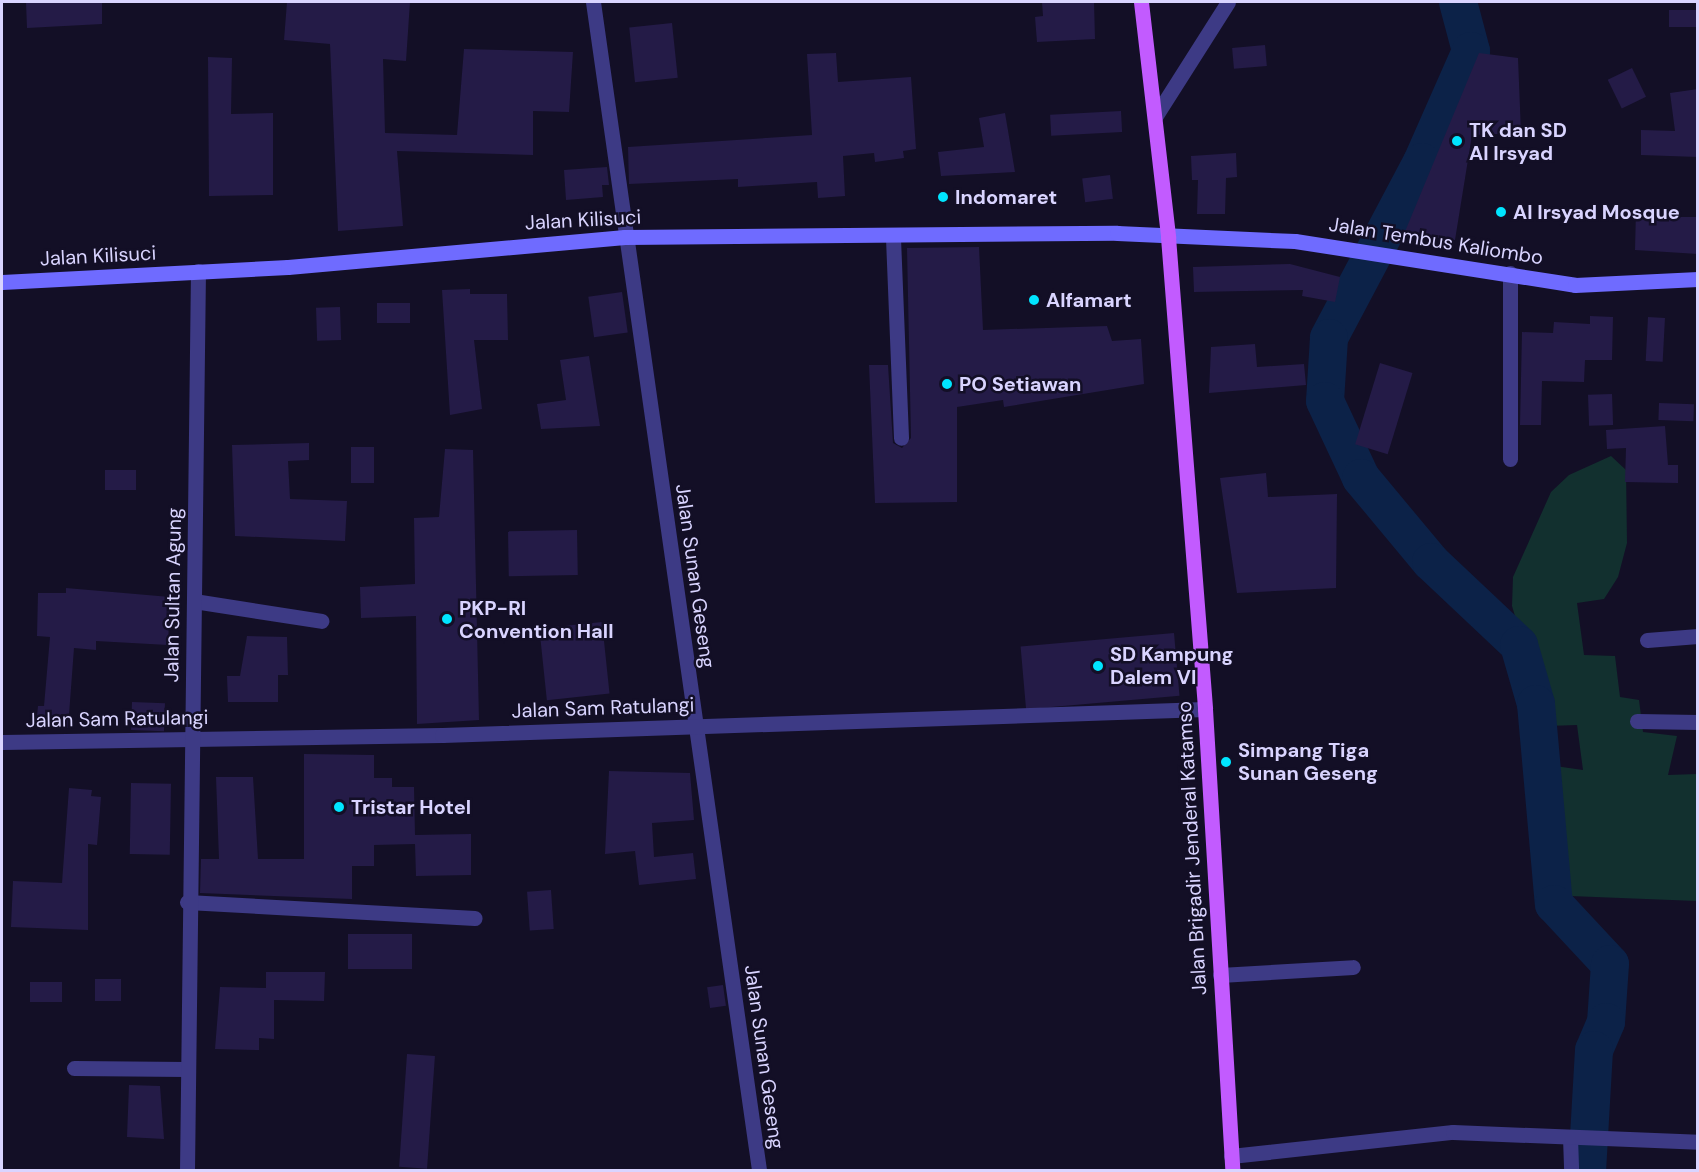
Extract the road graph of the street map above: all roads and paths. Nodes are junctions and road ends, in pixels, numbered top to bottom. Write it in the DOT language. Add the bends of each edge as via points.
graph roads {
  1 [pos="593,2"];
  2 [pos="1141,2"];
  3 [pos="1228,2"];
  4 [pos="1155,117"];
  5 [pos="625,237"];
  6 [pos="1168,237"];
  7 [pos="893,238"];
  8 [pos="198,271"];
  9 [pos="1510,273"];
  10 [pos="1698,279"];
  11 [pos="2,282"];
  12 [pos="901,438"];
  13 [pos="1510,459"];
  14 [pos="194,601"];
  15 [pos="321,621"];
  16 [pos="1698,636"];
  17 [pos="1647,640"];
  18 [pos="1205,709"];
  19 [pos="1637,721"];
  20 [pos="1698,722"];
  21 [pos="695,726"];
  22 [pos="192,739"];
  23 [pos="2,742"];
  24 [pos="187,902"];
  25 [pos="475,918"];
  26 [pos="1353,967"];
  27 [pos="1220,975"];
  28 [pos="74,1068"];
  29 [pos="186,1069"];
  30 [pos="1565,1137"];
  31 [pos="1698,1142"];
  32 [pos="1232,1163"];
  33 [pos="187,1170"];
  34 [pos="759,1170"];
  35 [pos="1571,1170"];
  1 -- 5 [label="street, Jalan Sunan Geseng"];
  2 -- 4 [label="main road, Jalan Brigadir Jenderal Katamso"];
  3 -- 4 [label="street"];
  4 -- 6 [label="main road, Jalan Brigadir Jenderal Katamso"];
  5 -- 7 [label="main road, Jalan Kilisuci"];
  5 -- 8 [label="main road, Jalan Kilisuci"];
  5 -- 21 [label="street, Jalan Sunan Geseng"];
  6 -- 7 [label="main road, Jalan Kilisuci"];
  6 -- 9 [label="main road, Jalan Tembus Kaliombo" via="1358,249"];
  6 -- 18 [label="main road, Jalan Brigadir Jenderal Katamso"];
  7 -- 12 [label="street"];
  8 -- 11 [label="main road, Jalan Kilisuci"];
  8 -- 14 [label="street, Jalan Sultan Agung"];
  9 -- 10 [label="main road, Jalan Tembus Kaliombo" via="1596,286"];
  9 -- 13 [label="street"];
  14 -- 15 [label="street"];
  14 -- 22 [label="street, Jalan Sultan Agung"];
  16 -- 17 [label="street"];
  18 -- 21 [label="street, Jalan Sam Ratulangi"];
  18 -- 27 [label="main road, Jalan Brigadir Jenderal Katamso"];
  19 -- 20 [label="street"];
  21 -- 22 [label="street, Jalan Sam Ratulangi"];
  21 -- 34 [label="street, Jalan Sunan Geseng"];
  22 -- 23 [label="street, Jalan Sam Ratulangi"];
  22 -- 24 [label="street, Jalan Sultan Agung"];
  24 -- 25 [label="street"];
  24 -- 29 [label="street, Jalan Sultan Agung"];
  26 -- 27 [label="street"];
  27 -- 32 [label="main road, Jalan Brigadir Jenderal Katamso"];
  28 -- 29 [label="street"];
  29 -- 33 [label="street, Jalan Sultan Agung"];
  30 -- 31 [label="street"];
  30 -- 32 [label="street" via="1453,1132"];
  30 -- 35 [label="street"];
}
